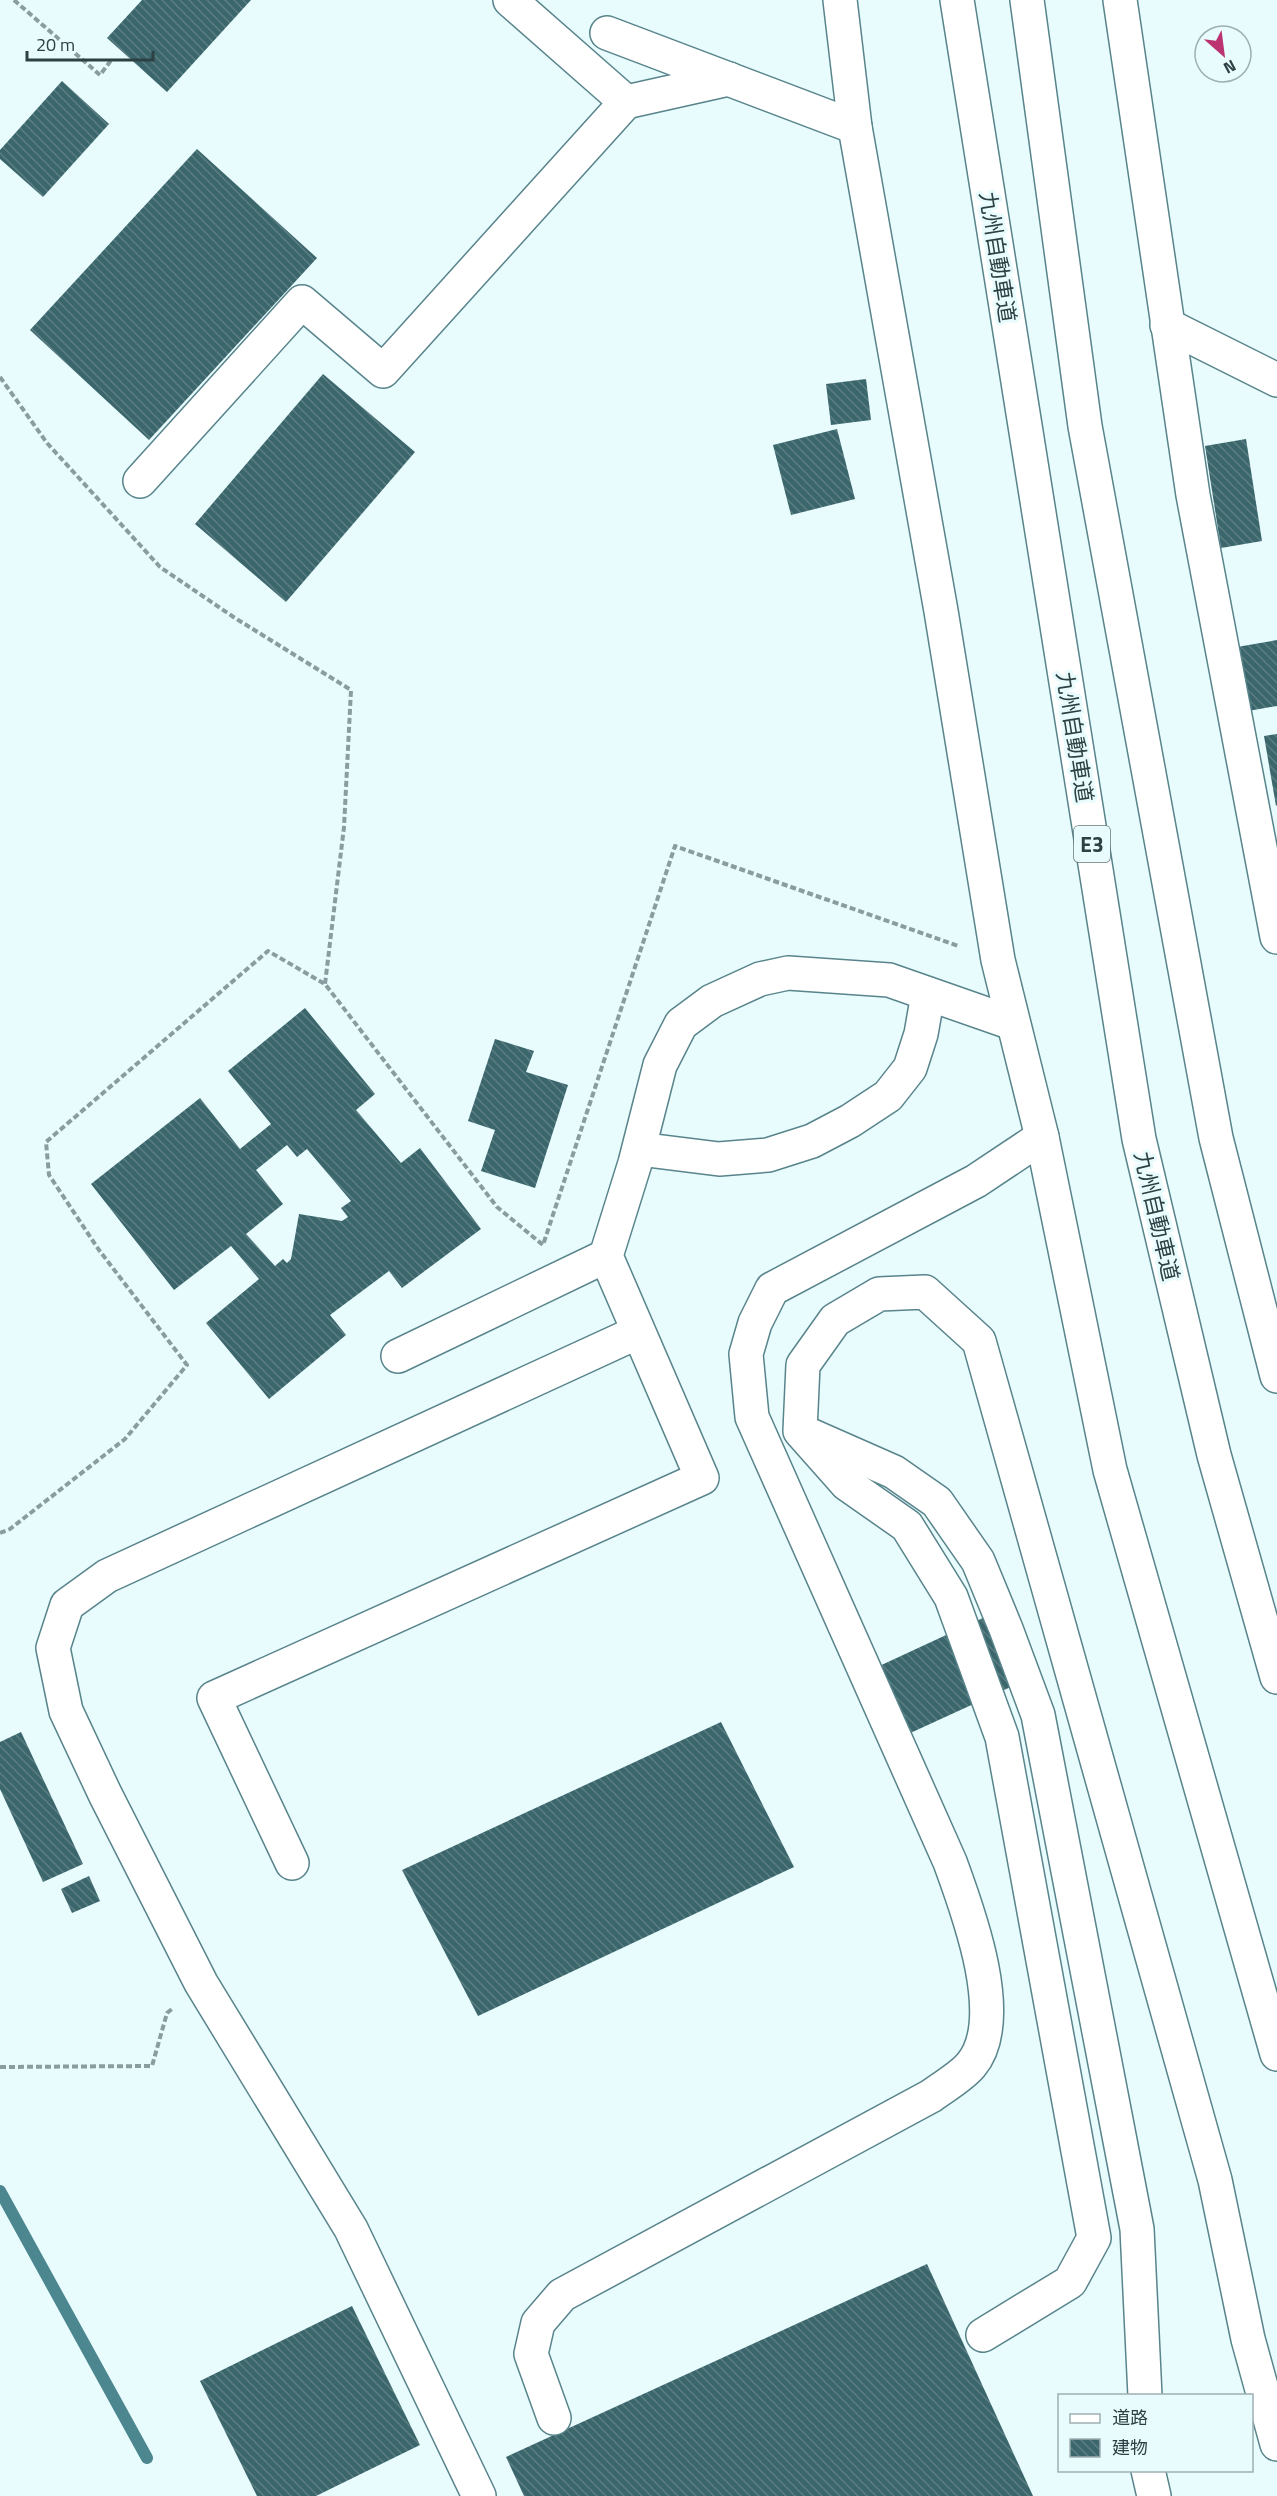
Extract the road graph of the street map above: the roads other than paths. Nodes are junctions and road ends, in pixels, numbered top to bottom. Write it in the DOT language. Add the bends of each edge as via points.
graph roads {
  1 [pos="510,0"];
  2 [pos="840,0"];
  3 [pos="957,0"];
  4 [pos="1027,0"];
  5 [pos="1120,0"];
  6 [pos="607,33"];
  7 [pos="729,79"];
  8 [pos="626,102"];
  9 [pos="855,127"];
  10 [pos="1167,324"];
  11 [pos="1277,380"];
  12 [pos="140,481"];
  13 [pos="1277,937"];
  14 [pos="928,994"];
  15 [pos="1012,1023"];
  16 [pos="1042,1137"];
  17 [pos="639,1149"];
  18 [pos="606,1257"];
  19 [pos="638,1332"];
  20 [pos="398,1356"];
  21 [pos="1277,1376"];
  22 [pos="800,1431"];
  23 [pos="1277,1677"];
  24 [pos="292,1863"];
  25 [pos="1277,2054"];
  26 [pos="983,2335"];
  27 [pos="1144,2394"];
  28 [pos="554,2418"];
  29 [pos="1277,2444"];
  30 [pos="1148,2472"];
  31 [pos="479,2496"];
  32 [pos="1154,2496"];
  1 -- 8 [label="main road"];
  2 -- 9 [label="main road"];
  3 -- 23 [label="main road, 九州自動車道 / E3" via="1139,1139 1214,1455"];
  4 -- 21 [label="main road" via="1087,438 1216,1138"];
  5 -- 10 [label="main road"];
  6 -- 7 [label="main road"];
  7 -- 8 [label="main road"];
  7 -- 9 [label="main road"];
  8 -- 12 [label="main road" via="383,371 302,302"];
  9 -- 15 [label="main road"];
  10 -- 11 [label="main road"];
  10 -- 13 [label="main road" via="1193,495"];
  14 -- 15 [label="main road"];
  14 -- 17 [label="main road" via="921,1034 909,1068 888,1096 850,1121 812,1141 768,1155 719,1159"];
  14 -- 17 [label="main road" via="889,980 788,973 760,979 712,1001 681,1024 665,1054"];
  15 -- 16 [label="main road"];
  16 -- 25 [label="main road" via="1110,1470"];
  16 -- 28 [label="main road" via="976,1181 772,1289 755,1323 746,1354 752,1417 950,1862 984,1972 987,2031 972,2065 931,2096 562,2295 538,2323 531,2354"];
  17 -- 18 [label="main road"];
  18 -- 19 [label="main road"];
  18 -- 20 [label="main road"];
  19 -- 24 [label="main road" via="702,1479 214,1698"];
  19 -- 31 [label="main road" via="107,1576 67,1605 53,1648 66,1711 105,1794 201,1983 351,2229"];
  22 -- 26 [label="main road" via="847,1484 907,1526 951,1597 1002,1737 1094,2238 1070,2282"];
  22 -- 27 [label="main road" via="894,1472 937,1502 978,1561 1038,1715 1137,2229"];
  22 -- 29 [label="main road" via="803,1365 835,1320 879,1294 925,1292 979,1341 1215,2180 1248,2339"];
  30 -- 32 [label="main road"];
}
